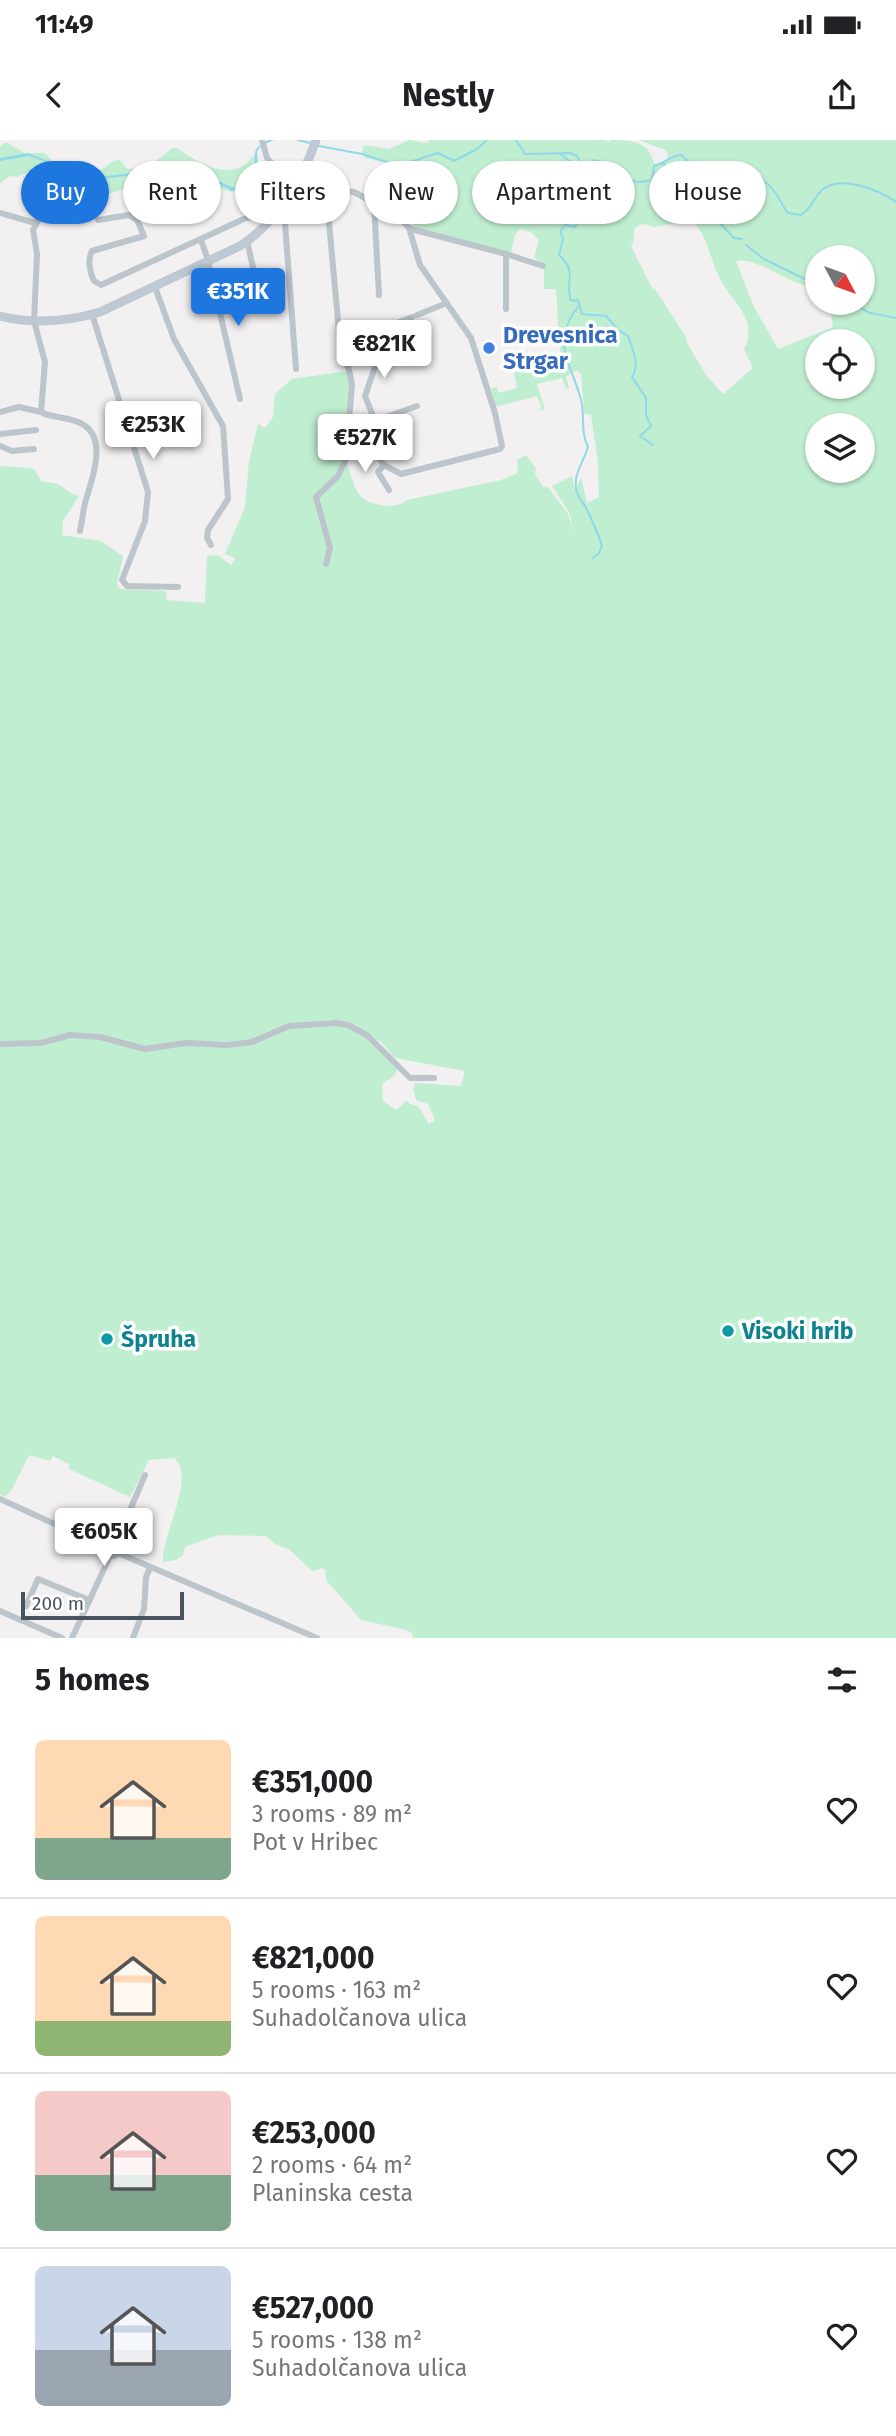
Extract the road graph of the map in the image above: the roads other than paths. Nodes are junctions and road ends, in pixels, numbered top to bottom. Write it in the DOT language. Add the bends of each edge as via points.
graph roads {
  1 [pos="262,143"];
  2 [pos="315,143"];
  3 [pos="269,161"];
  4 [pos="306,161"];
  5 [pos="0,213"];
  6 [pos="109,218"];
  7 [pos="21,219"];
  8 [pos="235,223"];
  9 [pos="35,224"];
  10 [pos="266,224"];
  11 [pos="285,224"];
  12 [pos="329,224"];
  13 [pos="375,224"];
  14 [pos="406,224"];
  15 [pos="410,228"];
  16 [pos="201,240"];
  17 [pos="247,242"];
  18 [pos="506,254"];
  19 [pos="208,262"];
  20 [pos="542,266"];
  21 [pos="155,287"];
  22 [pos="258,289"];
  23 [pos="379,295"];
  24 [pos="447,303"];
  25 [pos="506,309"];
  26 [pos="92,314"];
  27 [pos="0,316"];
  28 [pos="34,321"];
  29 [pos="296,369"];
  30 [pos="240,399"];
  31 [pos="417,407"];
  32 [pos="0,412"];
  33 [pos="41,412"];
  34 [pos="36,430"];
  35 [pos="0,433"];
  36 [pos="366,439"];
  37 [pos="0,446"];
  38 [pos="34,449"];
  39 [pos="384,465"];
  40 [pos="389,490"];
  41 [pos="80,531"];
  42 [pos="211,545"];
  43 [pos="326,564"];
  44 [pos="178,587"];
  45 [pos="0,1044"];
  46 [pos="434,1078"];
  47 [pos="145,1475"];
  48 [pos="0,1499"];
  49 [pos="115,1545"];
  50 [pos="108,1552"];
  51 [pos="118,1553"];
  52 [pos="150,1568"];
  53 [pos="89,1600"];
  54 [pos="26,1606"];
  55 [pos="0,1611"];
  56 [pos="62,1638"];
  57 [pos="72,1638"];
  58 [pos="132,1638"];
  59 [pos="315,1638"];
  1 -- 3 [label="street"];
  2 -- 4 [label="street"];
  5 -- 7 [label="street"];
  6 -- 16 [label="street" via="130,215 144,236 92,251 91,275 97,284"];
  8 -- 16 [label="street"];
  9 -- 28 [label="street"];
  10 -- 17 [label="street"];
  11 -- 29 [label="street"];
  12 -- 43 [label="street" via="341,353 352,390 345,464 316,497 330,548"];
  13 -- 23 [label="street"];
  14 -- 15 [label="street"];
  15 -- 18 [label="street"];
  15 -- 24 [label="street" via="420,265"];
  16 -- 19 [label="street"];
  17 -- 19 [label="street"];
  17 -- 22 [label="street"];
  18 -- 20 [label="street"];
  18 -- 25 [label="street"];
  19 -- 21 [label="street"];
  19 -- 30 [label="street"];
  21 -- 26 [label="street"];
  21 -- 42 [label="street" via="174,339 223,426 228,499 208,530"];
  24 -- 31 [label="street" via="384,327 365,396 375,421"];
  24 -- 39 [label="street" via="471,338 502,446 403,474"];
  26 -- 28 [label="street"];
  26 -- 44 [label="street" via="148,492 145,521 122,580 127,586"];
  27 -- 28 [label="street"];
  28 -- 33 [label="street" via="45,362"];
  32 -- 33 [label="street" via="19,407"];
  33 -- 41 [label="street" via="82,423 92,438 97,465"];
  34 -- 35 [label="street"];
  36 -- 39 [label="street"];
  37 -- 38 [label="street" via="12,451"];
  39 -- 40 [label="street" via="378,472"];
  45 -- 46 [label="street" via="70,1035 100,1037 145,1049 186,1043 228,1045 252,1042 289,1026 336,1023 368,1035 410,1078"];
  47 -- 49 [label="street"];
  48 -- 50 [label="street"];
  49 -- 50 [label="street" via="110,1545"];
  49 -- 51 [label="street"];
  50 -- 51 [label="street"];
  50 -- 53 [label="street"];
  51 -- 52 [label="street"];
  52 -- 58 [label="street" via="144,1609"];
  52 -- 59 [label="street"];
  53 -- 54 [label="street" via="38,1578"];
  53 -- 57 [label="street"];
  55 -- 56 [label="street"];
}
